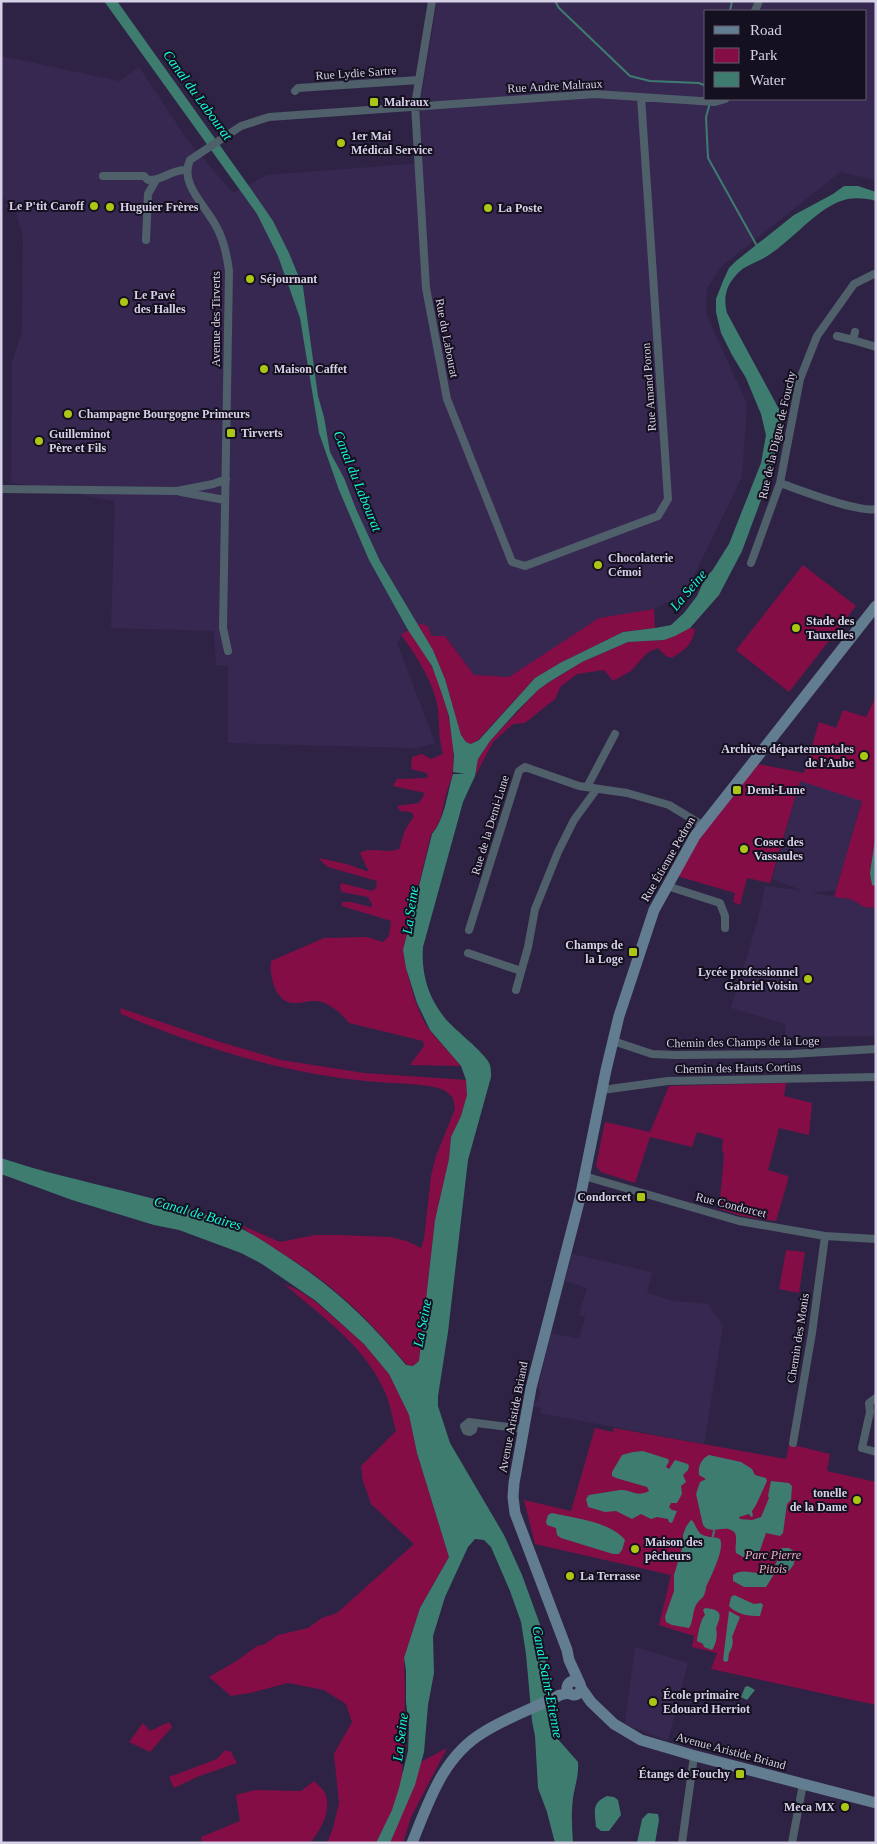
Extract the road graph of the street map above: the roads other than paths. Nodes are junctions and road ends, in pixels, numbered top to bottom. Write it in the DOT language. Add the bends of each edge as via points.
graph roads {
  1 [pos="432,1"];
  2 [pos="419,80"];
  3 [pos="295,91"];
  4 [pos="641,98"];
  5 [pos="722,100"];
  6 [pos="415,105"];
  7 [pos="186,170"];
  8 [pos="103,176"];
  9 [pos="156,180"];
  10 [pos="146,240"];
  11 [pos="874,274"];
  12 [pos="836,336"];
  13 [pos="876,347"];
  14 [pos="226,479"];
  15 [pos="780,483"];
  16 [pos="1,488"];
  17 [pos="177,490"];
  18 [pos="226,500"];
  19 [pos="876,510"];
  20 [pos="512,562"];
  21 [pos="750,564"];
  22 [pos="876,606"];
  23 [pos="228,651"];
  24 [pos="614,734"];
  25 [pos="586,788"];
  26 [pos="596,790"];
  27 [pos="702,825"];
  28 [pos="667,886"];
  29 [pos="725,928"];
  30 [pos="469,930"];
  31 [pos="468,953"];
  32 [pos="521,970"];
  33 [pos="516,990"];
  34 [pos="612,1041"];
  35 [pos="876,1049"];
  36 [pos="876,1077"];
  37 [pos="602,1090"];
  38 [pos="584,1176"];
  39 [pos="825,1236"];
  40 [pos="876,1239"];
  41 [pos="876,1398"];
  42 [pos="872,1413"];
  43 [pos="472,1423"];
  44 [pos="523,1429"];
  45 [pos="793,1443"];
  46 [pos="862,1448"];
  47 [pos="852,1449"];
  48 [pos="876,1452"];
  49 [pos="570,1690"];
  50 [pos="694,1756"];
  51 [pos="803,1784"];
  52 [pos="876,1804"];
  53 [pos="412,1843"];
  54 [pos="682,1843"];
  55 [pos="792,1843"];
  1 -- 2 [label="street, Rue du Labourat"];
  2 -- 3 [label="street, Rue Lydie Sartre" via="298,88"];
  2 -- 6 [label="street, Rue du Labourat"];
  4 -- 5 [label="street, Rue Andre Malraux"];
  4 -- 6 [label="street, Rue Andre Malraux" via="595,94"];
  4 -- 20 [label="street, Rue Amand Poron" via="668,500 658,516 525,566"];
  6 -- 7 [label="street" via="269,117 241,126 218,140 190,160"];
  6 -- 20 [label="street, Rue du Labourat" via="426,288 448,399"];
  7 -- 9 [label="street" via="175,170"];
  7 -- 14 [label="street, Avenue des Tirverts" via="189,184 216,226 226,250 229,271"];
  8 -- 9 [label="street" via="144,176 148,180"];
  9 -- 10 [label="street" via="148,194"];
  11 -- 15 [label="street, Rue de la Digue de Fouchy" via="854,284 817,336 800,378"];
  12 -- 13 [label="street" via="854,336"];
  14 -- 17 [label="street"];
  14 -- 18 [label="street, Avenue des Tirverts"];
  15 -- 19 [label="street" via="853,507"];
  15 -- 21 [label="street, Rue de la Digue de Fouchy"];
  16 -- 17 [label="street"];
  17 -- 18 [label="street"];
  18 -- 23 [label="street, Avenue des Tirverts" via="223,628"];
  22 -- 27 [label="street, Rue Étienne Pedron"];
  24 -- 25 [label="street"];
  25 -- 26 [label="street, Rue de la Demi-Lune"];
  25 -- 30 [label="street, Rue de la Demi-Lune" via="524,767 519,771"];
  26 -- 27 [label="street, Rue de la Demi-Lune" via="627,793 669,805"];
  26 -- 32 [label="street" via="574,820 558,852 535,909"];
  27 -- 28 [label="street, Rue Étienne Pedron"];
  28 -- 29 [label="street" via="720,903"];
  28 -- 34 [label="street, Rue Étienne Pedron" via="643,941"];
  31 -- 32 [label="street"];
  32 -- 33 [label="street"];
  34 -- 35 [label="street, Chemin des Champs de la Loge" via="652,1054 675,1055"];
  34 -- 37 [label="street, Rue Étienne Pedron"];
  36 -- 37 [label="street, Chemin des Hauts Cortins" via="668,1081"];
  37 -- 38 [label="street, Rue Étienne Pedron"];
  38 -- 39 [label="street, Rue Condorcet" via="739,1221"];
  38 -- 44 [label="street, Avenue Aristide Briand"];
  39 -- 40 [label="street, Rue Condorcet"];
  39 -- 45 [label="street, Chemin des Monis"];
  41 -- 42 [label="street" via="869,1403"];
  42 -- 46 [label="street"];
  43 -- 44 [label="street"];
  44 -- 49 [label="street, Avenue Aristide Briand" via="514,1482 515,1513 567,1650"];
  46 -- 47 [label="street"];
  46 -- 48 [label="street"];
  49 -- 50 [label="street, Avenue Aristide Briand" via="591,1702 628,1734"];
  49 -- 53 [label="street" via="484,1732 457,1754 440,1778"];
  50 -- 51 [label="street, Avenue Aristide Briand"];
  50 -- 54 [label="street"];
  51 -- 52 [label="street, Avenue Aristide Briand"];
  51 -- 55 [label="street"];
}
